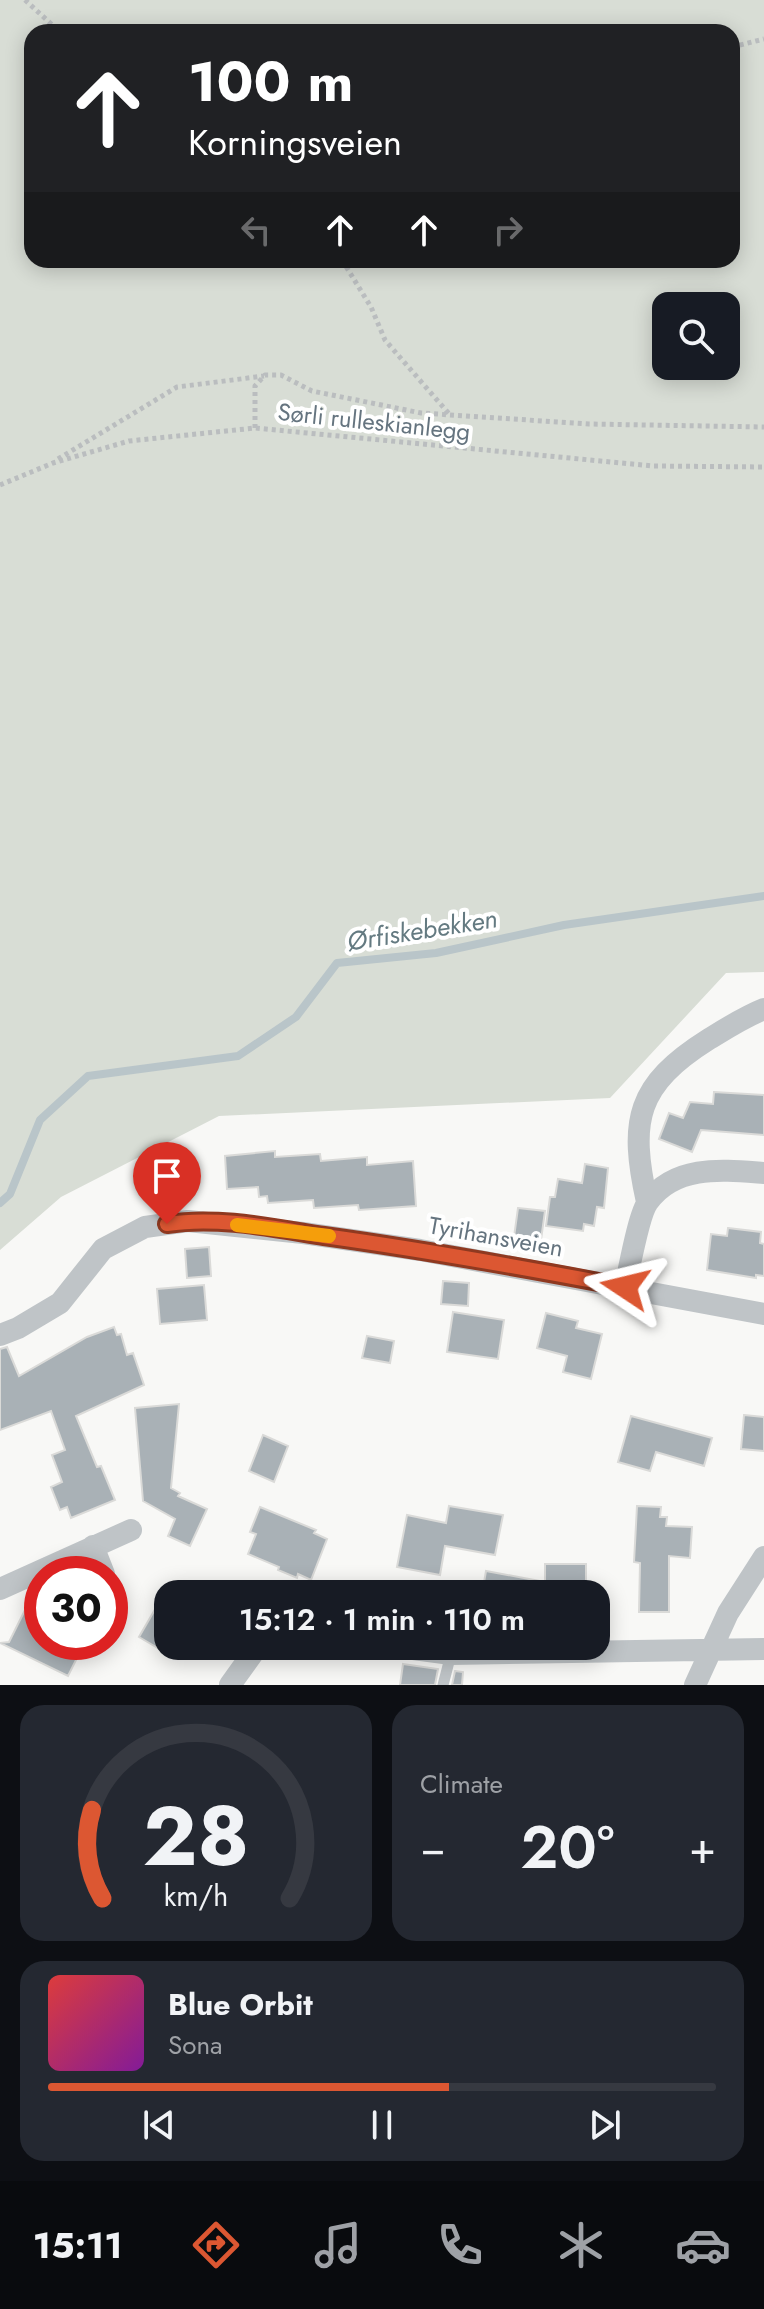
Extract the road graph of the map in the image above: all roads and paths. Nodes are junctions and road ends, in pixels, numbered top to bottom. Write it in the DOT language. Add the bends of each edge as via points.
graph roads {
  1 [pos="25,0"];
  2 [pos="51,24"];
  3 [pos="764,39"];
  4 [pos="740,45"];
  5 [pos="347,268"];
  6 [pos="265,375"];
  7 [pos="450,415"];
  8 [pos="764,427"];
  9 [pos="255,428"];
  10 [pos="53,463"];
  11 [pos="764,467"];
  12 [pos="0,485"];
  13 [pos="764,1009"];
  14 [pos="764,1173"];
  15 [pos="647,1202"];
  16 [pos="625,1287"];
  17 [pos="764,1314"];
  18 [pos="0,1335"];
  19 [pos="131,1530"];
  20 [pos="93,1546"];
  21 [pos="97,1556"];
  22 [pos="764,1557"];
  23 [pos="0,1589"];
  24 [pos="710,1649"];
  25 [pos="764,1649"];
  26 [pos="610,1651"];
  27 [pos="248,1660"];
  28 [pos="449,1660"];
  29 [pos="230,1685"];
  30 [pos="443,1685"];
  31 [pos="695,1685"];
  1 -- 2 [label="path"];
  3 -- 4 [label="path"];
  5 -- 7 [label="path" via="385,340"];
  6 -- 7 [label="path, Sørli rulleskianlegg" via="281,375 312,391"];
  6 -- 9 [label="path, Sørli rulleskianlegg" via="255,386"];
  6 -- 10 [label="path" via="177,387"];
  7 -- 8 [label="path, Sørli rulleskianlegg"];
  9 -- 10 [label="path" via="129,441"];
  9 -- 11 [label="path, Sørli rulleskianlegg" via="653,466"];
  10 -- 12 [label="path"];
  13 -- 15 [label="street" via="679,1058 652,1087 640,1120 638,1163"];
  14 -- 15 [label="street" via="693,1172"];
  15 -- 16 [label="street"];
  16 -- 17 [label="street, Tyrihansveien"];
  16 -- 18 [label="street, Tyrihansveien" via="420,1250 188,1221 145,1227 103,1249 60,1303"];
  19 -- 20 [label="street"];
  20 -- 21 [label="street"];
  20 -- 23 [label="street"];
  22 -- 24 [label="street"];
  24 -- 25 [label="street"];
  24 -- 26 [label="street"];
  24 -- 31 [label="street"];
  27 -- 29 [label="street"];
  28 -- 30 [label="lane"];
}
